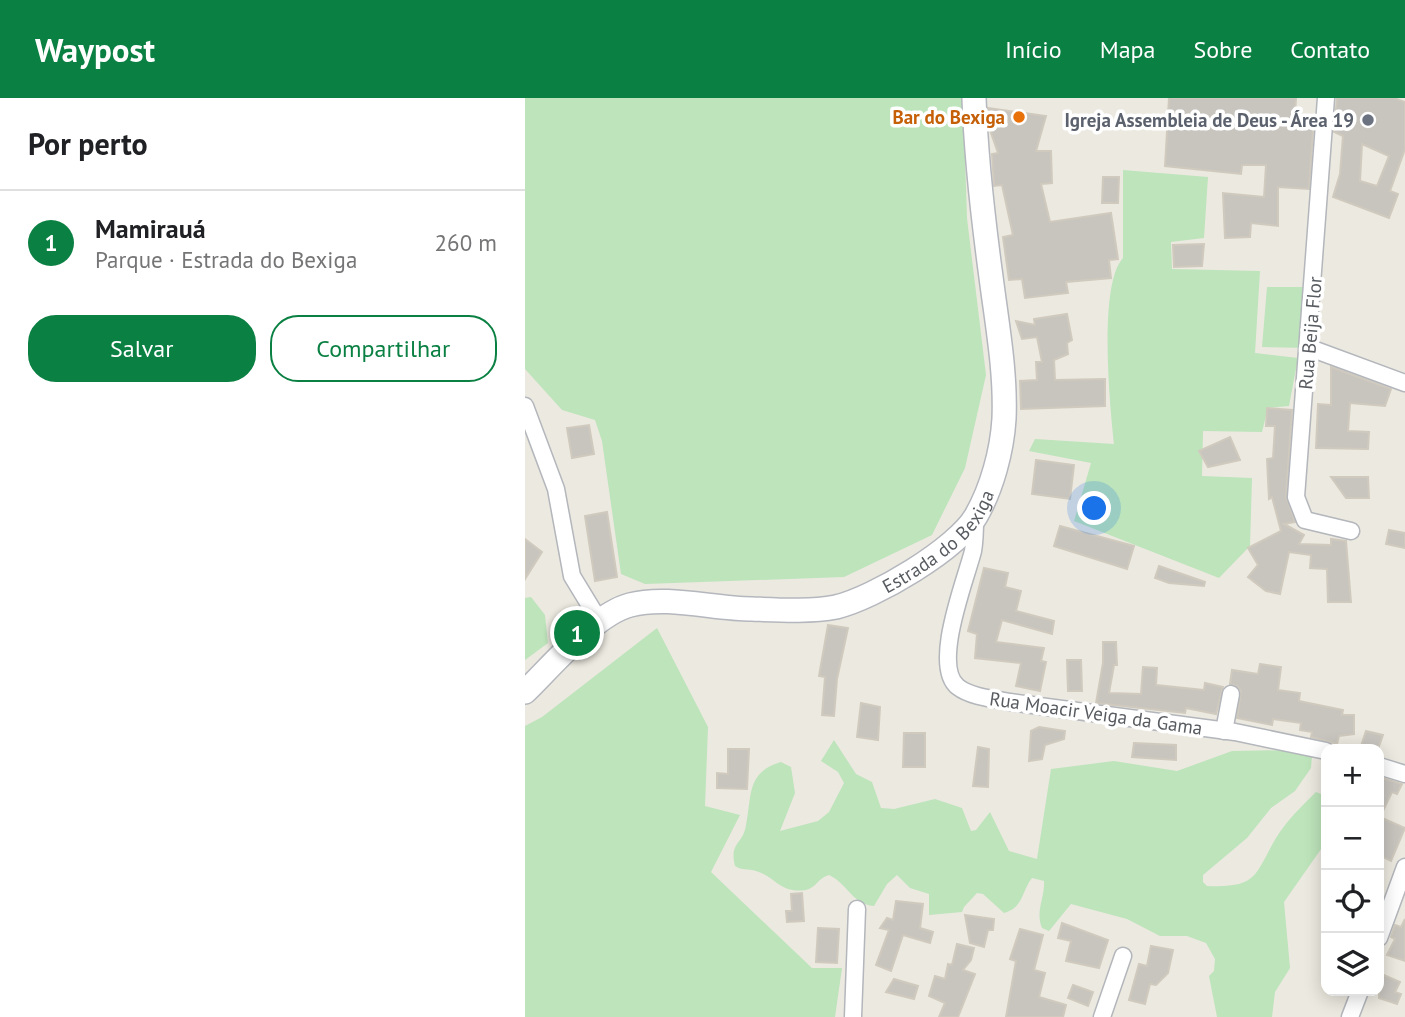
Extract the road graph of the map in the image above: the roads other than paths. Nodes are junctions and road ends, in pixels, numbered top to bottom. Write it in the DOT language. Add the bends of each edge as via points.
graph roads {
  1 [pos="974,98"];
  2 [pos="1327,98"];
  3 [pos="1310,348"];
  4 [pos="1405,383"];
  5 [pos="525,405"];
  6 [pos="975,518"];
  7 [pos="1351,531"];
  8 [pos="600,622"];
  9 [pos="525,692"];
  10 [pos="1231,694"];
  11 [pos="1224,731"];
  12 [pos="1321,750"];
  13 [pos="1384,768"];
  14 [pos="1405,774"];
  15 [pos="1405,867"];
  16 [pos="1401,892"];
  17 [pos="857,909"];
  18 [pos="1381,933"];
  19 [pos="1123,956"];
  20 [pos="1358,996"];
  21 [pos="853,1017"];
  22 [pos="1102,1017"];
  23 [pos="1350,1017"];
  1 -- 6 [label="street, Estrada do Bexiga" via="1004,420 989,486"];
  2 -- 3 [label="street, Rua Beija Flor"];
  3 -- 4 [label="street"];
  3 -- 7 [label="street, Rua Beija Flor" via="1296,497 1305,520"];
  5 -- 8 [label="street" via="556,489 572,576"];
  6 -- 8 [label="street, Estrada do Bexiga" via="944,549 906,574 835,607 750,610 661,603 630,605"];
  6 -- 11 [label="street, Rua Moacir Veiga da Gama" via="974,548 950,636 947,671 956,687 1010,702"];
  8 -- 9 [label="street, Estrada do Bexiga"];
  10 -- 11 [label="street"];
  11 -- 12 [label="street, Rua Moacir Veiga da Gama"];
  13 -- 14 [label="street"];
  15 -- 16 [label="street"];
  16 -- 18 [label="street"];
  17 -- 21 [label="street"];
  19 -- 22 [label="street"];
  20 -- 23 [label="street"];
}
